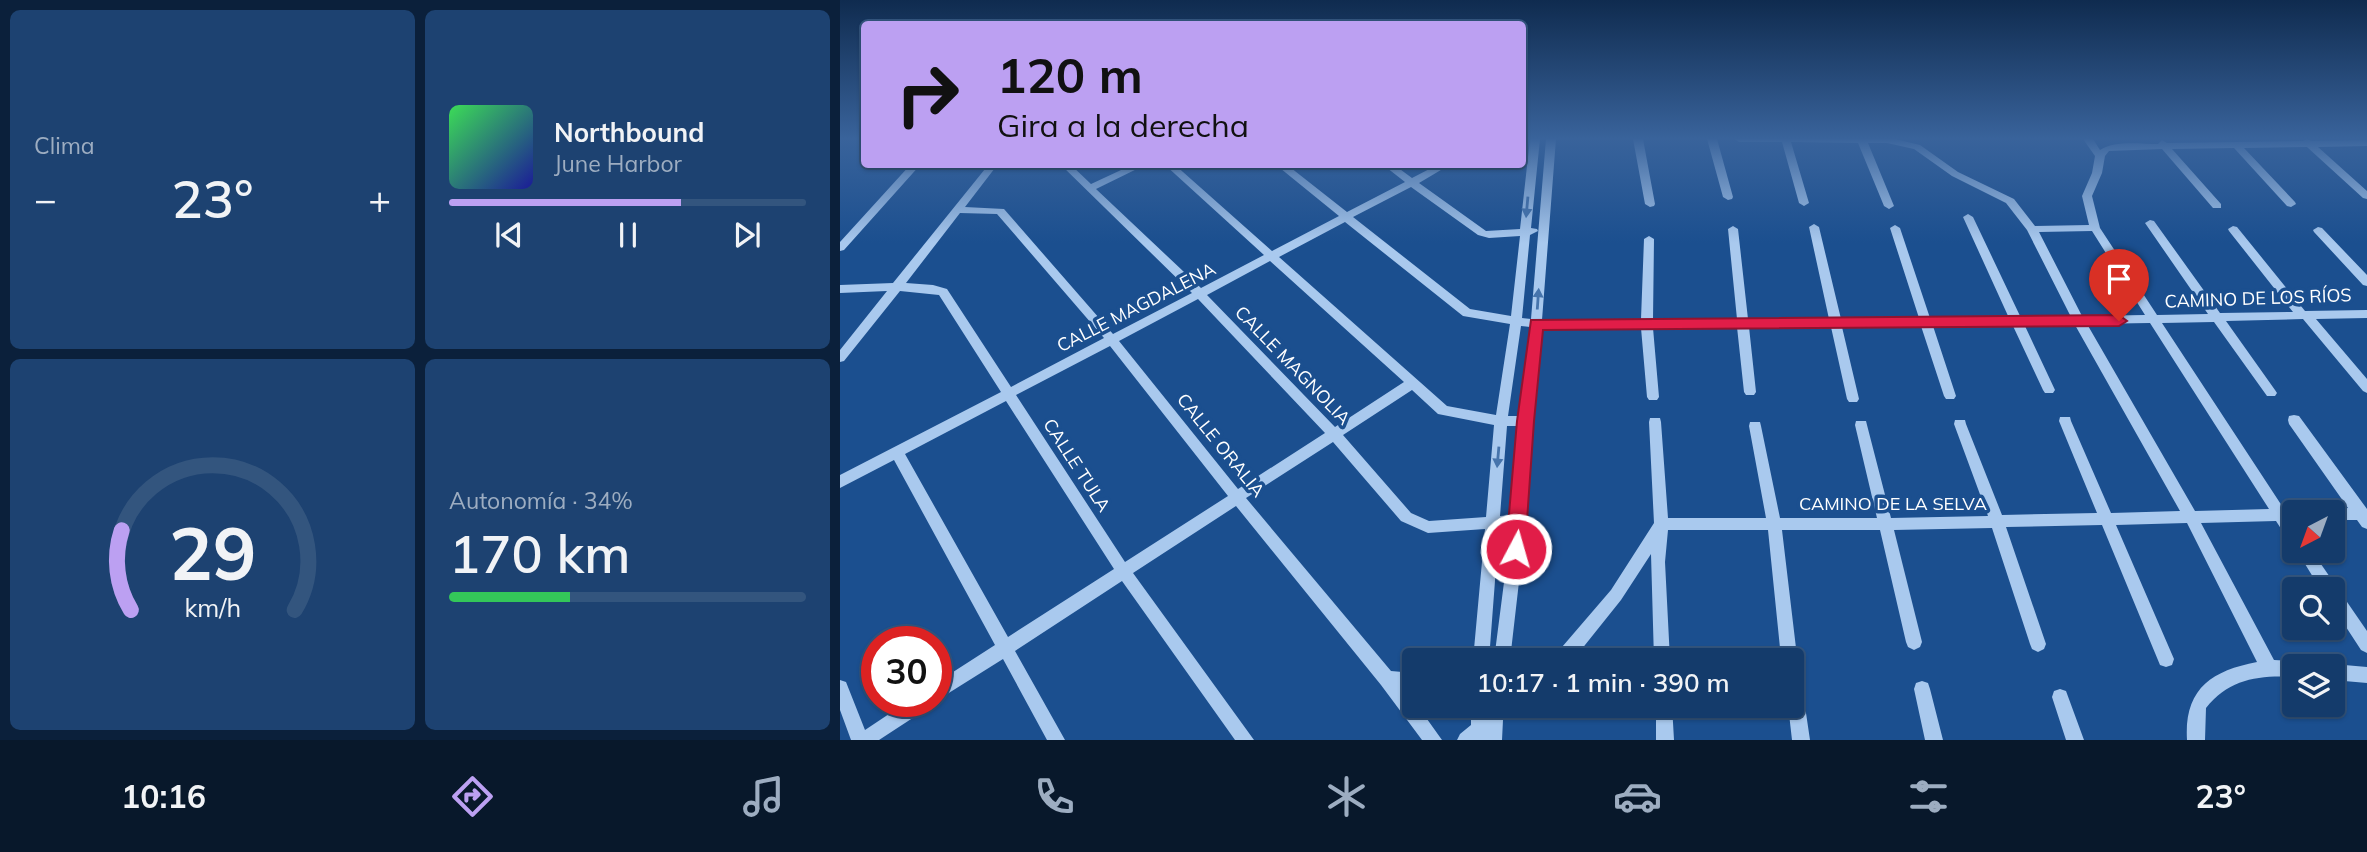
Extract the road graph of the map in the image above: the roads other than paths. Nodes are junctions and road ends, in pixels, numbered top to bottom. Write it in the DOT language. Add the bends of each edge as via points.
graph roads {
  1 [pos="908,174"];
  2 [pos="987,174"];
  3 [pos="1075,174"];
  4 [pos="1122,174"];
  5 [pos="1179,174"];
  6 [pos="1291,174"];
  7 [pos="1398,174"];
  8 [pos="1430,174"];
  9 [pos="1524,174"];
  10 [pos="1548,174"];
  11 [pos="1644,174"];
  12 [pos="1722,174"];
  13 [pos="1796,174"];
  14 [pos="1876,174"];
  15 [pos="1957,174"];
  16 [pos="2096,174"];
  17 [pos="2189,174"];
  18 [pos="2262,174"];
  19 [pos="2342,174"];
  20 [pos="1412,184"];
  21 [pos="1091,188"];
  22 [pos="2367,196"];
  23 [pos="1728,197"];
  24 [pos="1804,203"];
  25 [pos="1650,204"];
  26 [pos="2291,204"];
  27 [pos="1889,206"];
  28 [pos="2217,206"];
  29 [pos="958,210"];
  30 [pos="1347,217"];
  31 [pos="1968,217"];
  32 [pos="2151,223"];
  33 [pos="1814,227"];
  34 [pos="1895,228"];
  35 [pos="2095,228"];
  36 [pos="1733,229"];
  37 [pos="2032,229"];
  38 [pos="2233,229"];
  39 [pos="1544,230"];
  40 [pos="2318,230"];
  41 [pos="1525,232"];
  42 [pos="1649,240"];
  43 [pos="840,248"];
  44 [pos="1273,255"];
  45 [pos="2367,282"];
  46 [pos="897,288"];
  47 [pos="840,289"];
  48 [pos="1200,294"];
  49 [pos="2367,314"];
  50 [pos="2304,315"];
  51 [pos="2219,318"];
  52 [pos="2154,320"];
  53 [pos="1744,321"];
  54 [pos="2079,321"];
  55 [pos="1516,322"];
  56 [pos="1834,322"];
  57 [pos="1924,322"];
  58 [pos="2016,322"];
  59 [pos="1536,324"];
  60 [pos="1647,324"];
  61 [pos="1112,340"];
  62 [pos="840,358"];
  63 [pos="1414,382"];
  64 [pos="2367,388"];
  65 [pos="2049,390"];
  66 [pos="1750,392"];
  67 [pos="1007,393"];
  68 [pos="2272,393"];
  69 [pos="1950,396"];
  70 [pos="1653,397"];
  71 [pos="1853,399"];
  72 [pos="1501,421"];
  73 [pos="1525,421"];
  74 [pos="2065,421"];
  75 [pos="2294,421"];
  76 [pos="1655,422"];
  77 [pos="1960,424"];
  78 [pos="1861,425"];
  79 [pos="1755,426"];
  80 [pos="1335,435"];
  81 [pos="897,452"];
  82 [pos="840,482"];
  83 [pos="1236,496"];
  84 [pos="2282,508"];
  85 [pos="2282,515"];
  86 [pos="2345,515"];
  87 [pos="2191,517"];
  88 [pos="2365,517"];
  89 [pos="2107,519"];
  90 [pos="1519,521"];
  91 [pos="1997,521"];
  92 [pos="1492,523"];
  93 [pos="1774,523"];
  94 [pos="1661,524"];
  95 [pos="1884,524"];
  96 [pos="1122,569"];
  97 [pos="2345,612"];
  98 [pos="1914,642"];
  99 [pos="2038,644"];
  100 [pos="2367,645"];
  101 [pos="1482,648"];
  102 [pos="1503,648"];
  103 [pos="1573,648"];
  104 [pos="1662,648"];
  105 [pos="1788,648"];
  106 [pos="1004,649"];
  107 [pos="2166,659"];
  108 [pos="2268,666"];
  109 [pos="2282,667"];
  110 [pos="2345,673"];
  111 [pos="2367,675"];
  112 [pos="1387,679"];
  113 [pos="1402,680"];
  114 [pos="952,683"];
  115 [pos="840,688"];
  116 [pos="1922,689"];
  117 [pos="2060,697"];
  118 [pos="898,717"];
  119 [pos="1482,718"];
  120 [pos="1495,718"];
  121 [pos="1664,718"];
  122 [pos="1798,718"];
  123 [pos="1486,736"];
  124 [pos="862,740"];
  125 [pos="1056,740"];
  126 [pos="1245,740"];
  127 [pos="1433,740"];
  128 [pos="1466,740"];
  129 [pos="1665,740"];
  130 [pos="1801,740"];
  131 [pos="1934,740"];
  132 [pos="2075,740"];
  133 [pos="2196,740"];
  1 -- 43 [label="street"];
  2 -- 29 [label="street"];
  3 -- 21 [label="street, CALLE MAGNOLIA"];
  4 -- 21 [label="street"];
  5 -- 44 [label="street"];
  6 -- 30 [label="street, CAMINO DE LOS RÍOS"];
  7 -- 20 [label="street"];
  8 -- 20 [label="street, CALLE MAGDALENA"];
  9 -- 41 [label="street, one-way"];
  10 -- 39 [label="street"];
  11 -- 25 [label="street"];
  12 -- 23 [label="street"];
  13 -- 24 [label="street"];
  14 -- 27 [label="street"];
  15 -- 37 [label="street" via="2010,201"];
  16 -- 35 [label="street" via="2087,196"];
  17 -- 28 [label="street"];
  18 -- 26 [label="street"];
  19 -- 22 [label="street"];
  20 -- 30 [label="street, CALLE MAGDALENA"];
  20 -- 41 [label="street" via="1482,233"];
  21 -- 48 [label="street, CALLE MAGNOLIA"];
  29 -- 46 [label="street"];
  29 -- 61 [label="street, CALLE ORALIA" via="1000,211"];
  30 -- 44 [label="street, CALLE MAGDALENA"];
  30 -- 55 [label="street, CAMINO DE LOS RÍOS" via="1467,313"];
  31 -- 58 [label="street"];
  32 -- 51 [label="street"];
  33 -- 56 [label="street"];
  34 -- 57 [label="street"];
  35 -- 37 [label="street"];
  35 -- 52 [label="street"];
  36 -- 53 [label="street"];
  37 -- 54 [label="street"];
  38 -- 50 [label="street"];
  39 -- 41 [label="street"];
  59 -- 39 [label="street, one-way"];
  40 -- 45 [label="street"];
  41 -- 55 [label="street"];
  42 -- 60 [label="street"];
  44 -- 48 [label="street, CALLE MAGDALENA"];
  44 -- 63 [label="street"];
  46 -- 47 [label="street, CALLE TULA"];
  46 -- 62 [label="street"];
  46 -- 67 [label="street, CALLE TULA" via="943,292"];
  48 -- 61 [label="street, CALLE MAGDALENA"];
  48 -- 80 [label="street, CALLE MAGNOLIA"];
  49 -- 50 [label="street, CAMINO DE LOS RÍOS"];
  50 -- 51 [label="street, CAMINO DE LOS RÍOS"];
  50 -- 64 [label="street"];
  51 -- 52 [label="street, CAMINO DE LOS RÍOS"];
  51 -- 68 [label="street"];
  52 -- 54 [label="street, CAMINO DE LOS RÍOS"];
  52 -- 84 [label="street"];
  53 -- 56 [label="street, CAMINO DE LOS RÍOS"];
  53 -- 60 [label="street, CAMINO DE LOS RÍOS"];
  53 -- 66 [label="street"];
  54 -- 58 [label="street, CAMINO DE LOS RÍOS"];
  54 -- 87 [label="street"];
  55 -- 59 [label="street, CAMINO DE LOS RÍOS"];
  55 -- 72 [label="street"];
  56 -- 57 [label="street, CAMINO DE LOS RÍOS"];
  56 -- 71 [label="street"];
  57 -- 58 [label="street, CAMINO DE LOS RÍOS"];
  57 -- 69 [label="street"];
  58 -- 65 [label="street"];
  59 -- 60 [label="street, CAMINO DE LOS RÍOS"];
  59 -- 73 [label="street"];
  60 -- 70 [label="street"];
  61 -- 67 [label="street, CALLE MAGDALENA"];
  61 -- 83 [label="street, CALLE ORALIA"];
  63 -- 72 [label="street" via="1443,410"];
  63 -- 80 [label="street"];
  67 -- 81 [label="street, CALLE MAGDALENA"];
  67 -- 96 [label="street, CALLE TULA"];
  72 -- 73 [label="street"];
  72 -- 92 [label="street, one-way"];
  73 -- 90 [label="street"];
  74 -- 89 [label="street"];
  75 -- 88 [label="street"];
  76 -- 94 [label="street"];
  77 -- 91 [label="street"];
  78 -- 95 [label="street"];
  79 -- 93 [label="street"];
  80 -- 83 [label="street"];
  80 -- 92 [label="street, CALLE MAGNOLIA" via="1406,517 1428,527"];
  81 -- 82 [label="street, CALLE MAGDALENA"];
  81 -- 106 [label="street"];
  83 -- 96 [label="street"];
  83 -- 112 [label="street, CALLE ORALIA"];
  85 -- 87 [label="street, CAMINO DE LA SELVA"];
  86 -- 88 [label="street"];
  87 -- 89 [label="street, CAMINO DE LA SELVA"];
  87 -- 108 [label="street"];
  89 -- 91 [label="street, CAMINO DE LA SELVA"];
  89 -- 107 [label="street"];
  90 -- 92 [label="street, CALLE MAGNOLIA"];
  90 -- 102 [label="street"];
  91 -- 95 [label="street, CAMINO DE LA SELVA"];
  91 -- 99 [label="street"];
  92 -- 101 [label="street"];
  93 -- 94 [label="street, CAMINO DE LA SELVA"];
  93 -- 95 [label="street, CAMINO DE LA SELVA"];
  93 -- 105 [label="street"];
  94 -- 103 [label="street" via="1641,561"];
  94 -- 104 [label="street"];
  95 -- 98 [label="street"];
  96 -- 106 [label="street"];
  96 -- 126 [label="street, CALLE TULA"];
  97 -- 100 [label="street"];
  106 -- 114 [label="street"];
  106 -- 125 [label="street"];
  108 -- 109 [label="street"];
  108 -- 133 [label="street" via="2220,682 2199,704"];
  110 -- 111 [label="street"];
  112 -- 113 [label="street"];
  112 -- 127 [label="street, CALLE ORALIA"];
  115 -- 124 [label="street"];
  116 -- 131 [label="street"];
  117 -- 132 [label="street"];
  118 -- 124 [label="street"];
  119 -- 123 [label="street"];
  120 -- 123 [label="street"];
  121 -- 129 [label="street"];
  122 -- 130 [label="street"];
  123 -- 128 [label="street"];
}
